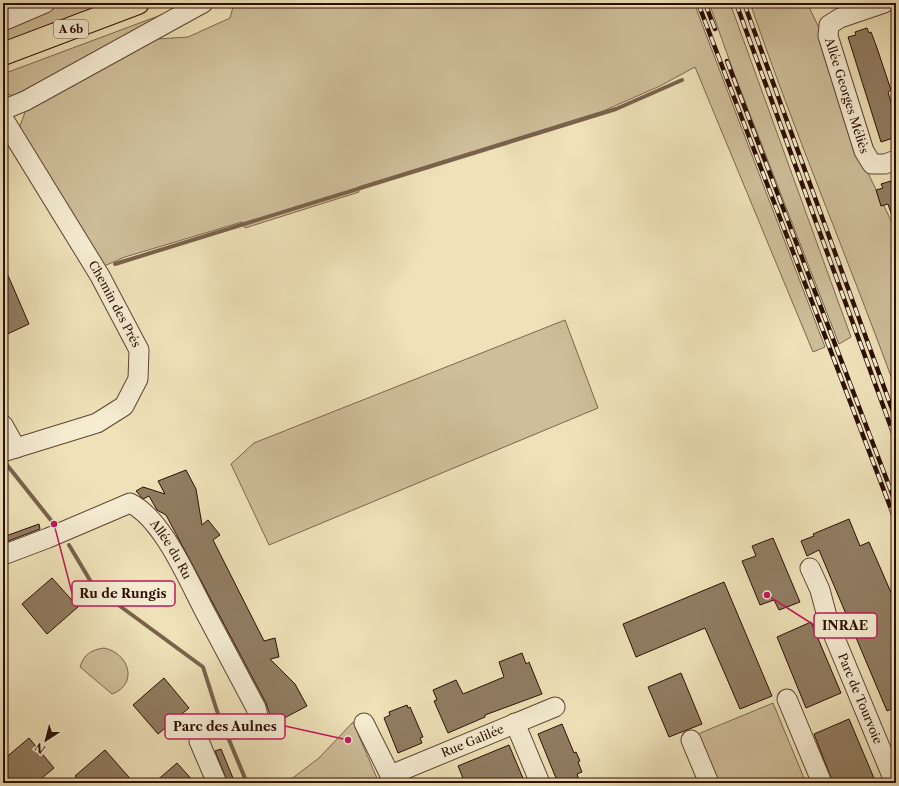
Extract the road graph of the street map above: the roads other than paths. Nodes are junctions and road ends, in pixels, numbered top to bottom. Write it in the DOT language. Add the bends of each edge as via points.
graph roads {
  1 [pos="45,3"];
  2 [pos="138,3"];
  3 [pos="203,3"];
  4 [pos="884,3"];
  5 [pos="3,21"];
  6 [pos="3,54"];
  7 [pos="3,110"];
  8 [pos="3,118"];
  9 [pos="896,160"];
  10 [pos="3,425"];
  11 [pos="9,450"];
  12 [pos="3,555"];
  13 [pos="810,568"];
  14 [pos="787,699"];
  15 [pos="555,707"];
  16 [pos="364,723"];
  17 [pos="515,723"];
  18 [pos="261,728"];
  19 [pos="691,740"];
  20 [pos="199,741"];
  21 [pos="392,781"];
  22 [pos="217,783"];
  23 [pos="540,783"];
  24 [pos="709,783"];
  25 [pos="822,783"];
  26 [pos="895,783"];
  1 -- 5 [label="street"];
  2 -- 6 [label="highway, A 6b"];
  3 -- 7 [label="street" via="32,97"];
  4 -- 9 [label="street, Allée Georges Méliès" via="840,18 829,25 828,36 864,151 872,164 885,164"];
  8 -- 11 [label="street, Chemin des Prés" via="100,276 139,350 138,379 124,406 97,423"];
  10 -- 11 [label="street"];
  12 -- 18 [label="street, Allée du Ru" via="130,503 138,507 151,520 178,561 256,708"];
  13 -- 26 [label="street, Parc de Tourvoie" via="820,590 829,624"];
  14 -- 25 [label="street"];
  15 -- 17 [label="street, Rue Galilée"];
  16 -- 21 [label="street"];
  17 -- 21 [label="street, Rue Galilée" via="398,772"];
  17 -- 23 [label="street"];
  19 -- 24 [label="street"];
  20 -- 22 [label="street"];
}
